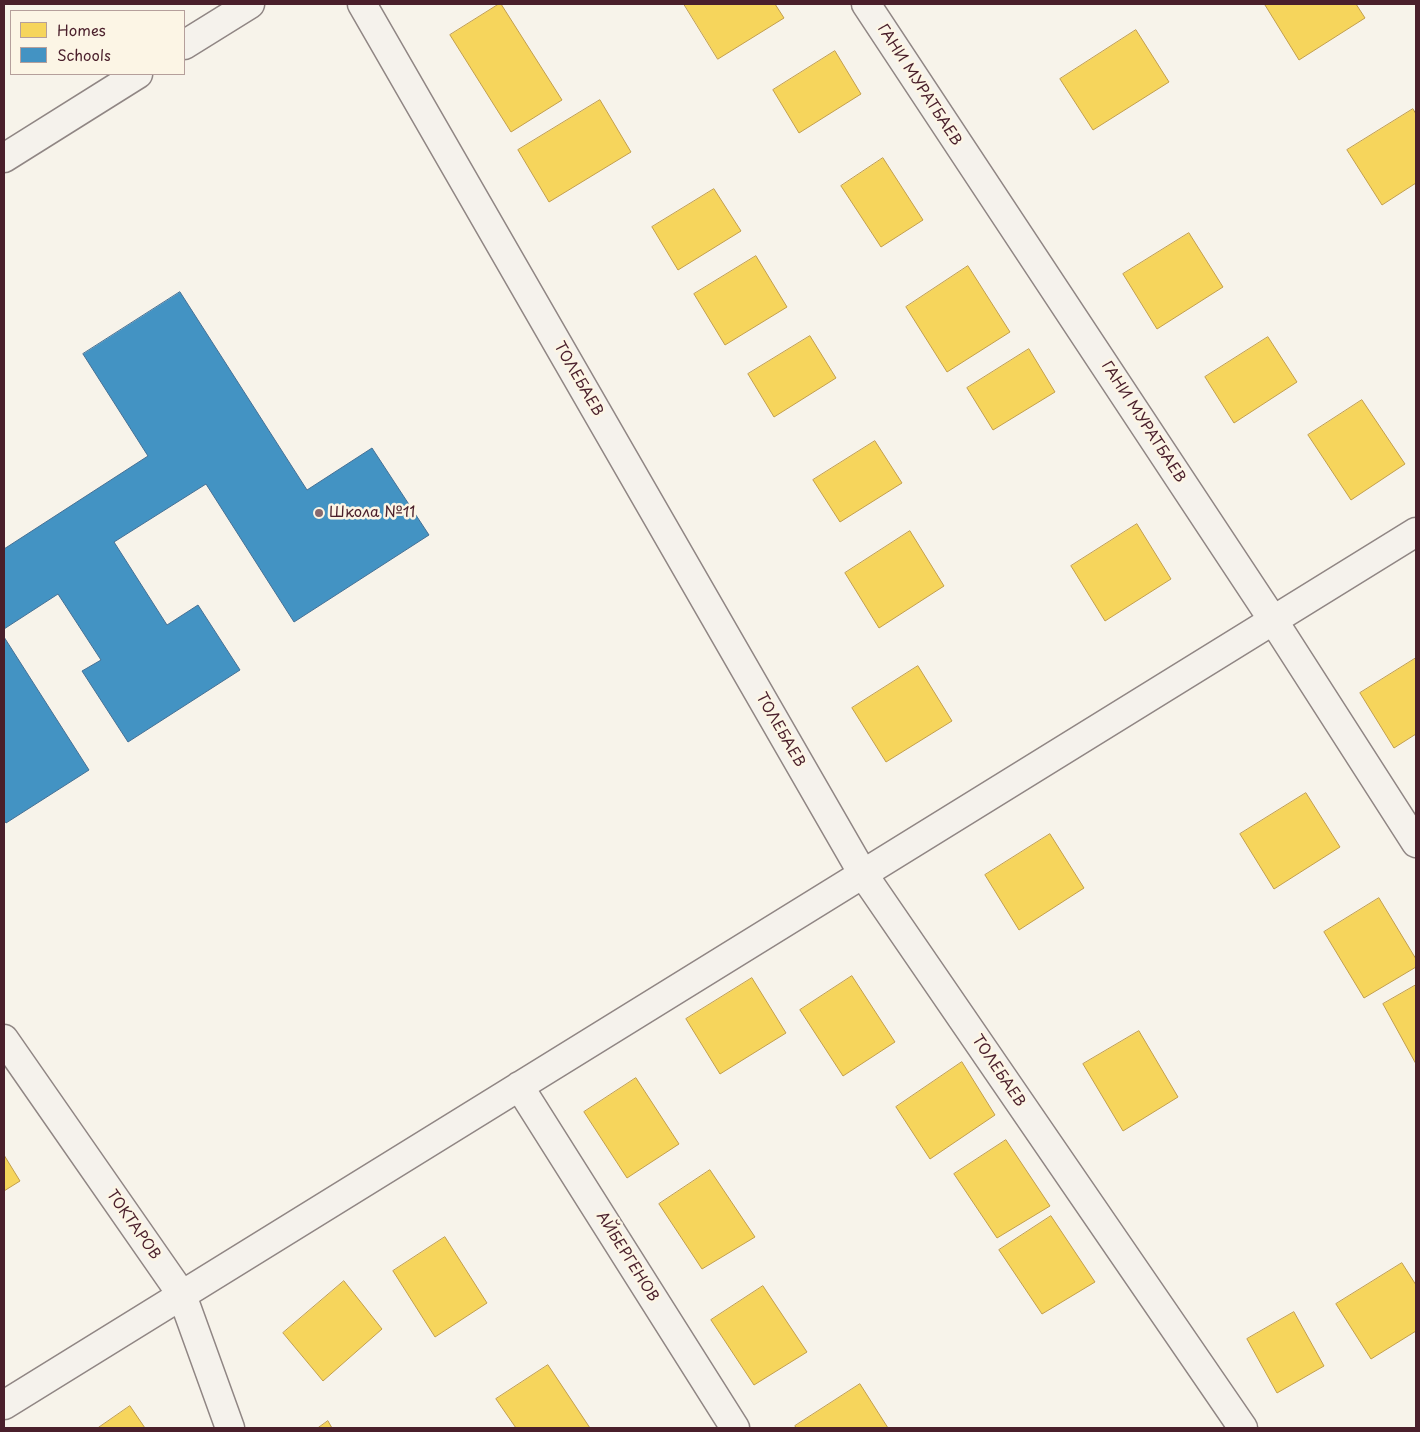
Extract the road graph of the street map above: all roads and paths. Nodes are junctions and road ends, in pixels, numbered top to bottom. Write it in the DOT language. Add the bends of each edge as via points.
graph roads {
  1 [pos="250,4"];
  2 [pos="362,4"];
  3 [pos="866,4"];
  4 [pos="185,44"];
  5 [pos="136,75"];
  6 [pos="4,158"];
  7 [pos="1416,532"];
  8 [pos="1273,620"];
  9 [pos="1416,843"];
  10 [pos="863,874"];
  11 [pos="4,1039"];
  12 [pos="519,1086"];
  13 [pos="182,1295"];
  14 [pos="4,1405"];
  15 [pos="230,1428"];
  16 [pos="735,1428"];
  17 [pos="1244,1428"];
  1 -- 4 [label="street"];
  2 -- 10 [label="street, ТОЛЕБАЕВ"];
  3 -- 8 [label="street, ГАНИ МУРАТБАЕВ"];
  5 -- 6 [label="street"];
  7 -- 8 [label="street"];
  8 -- 9 [label="street, ГАНИ МУРАТБАЕВ"];
  8 -- 10 [label="street"];
  10 -- 12 [label="street"];
  10 -- 17 [label="street, ТОЛЕБАЕВ"];
  11 -- 13 [label="street, ТОКТАРОВ"];
  12 -- 13 [label="street"];
  12 -- 16 [label="street, АЙБЕРГЕНОВ"];
  13 -- 14 [label="street"];
  13 -- 15 [label="street, ТОКТАРОВ"];
}
